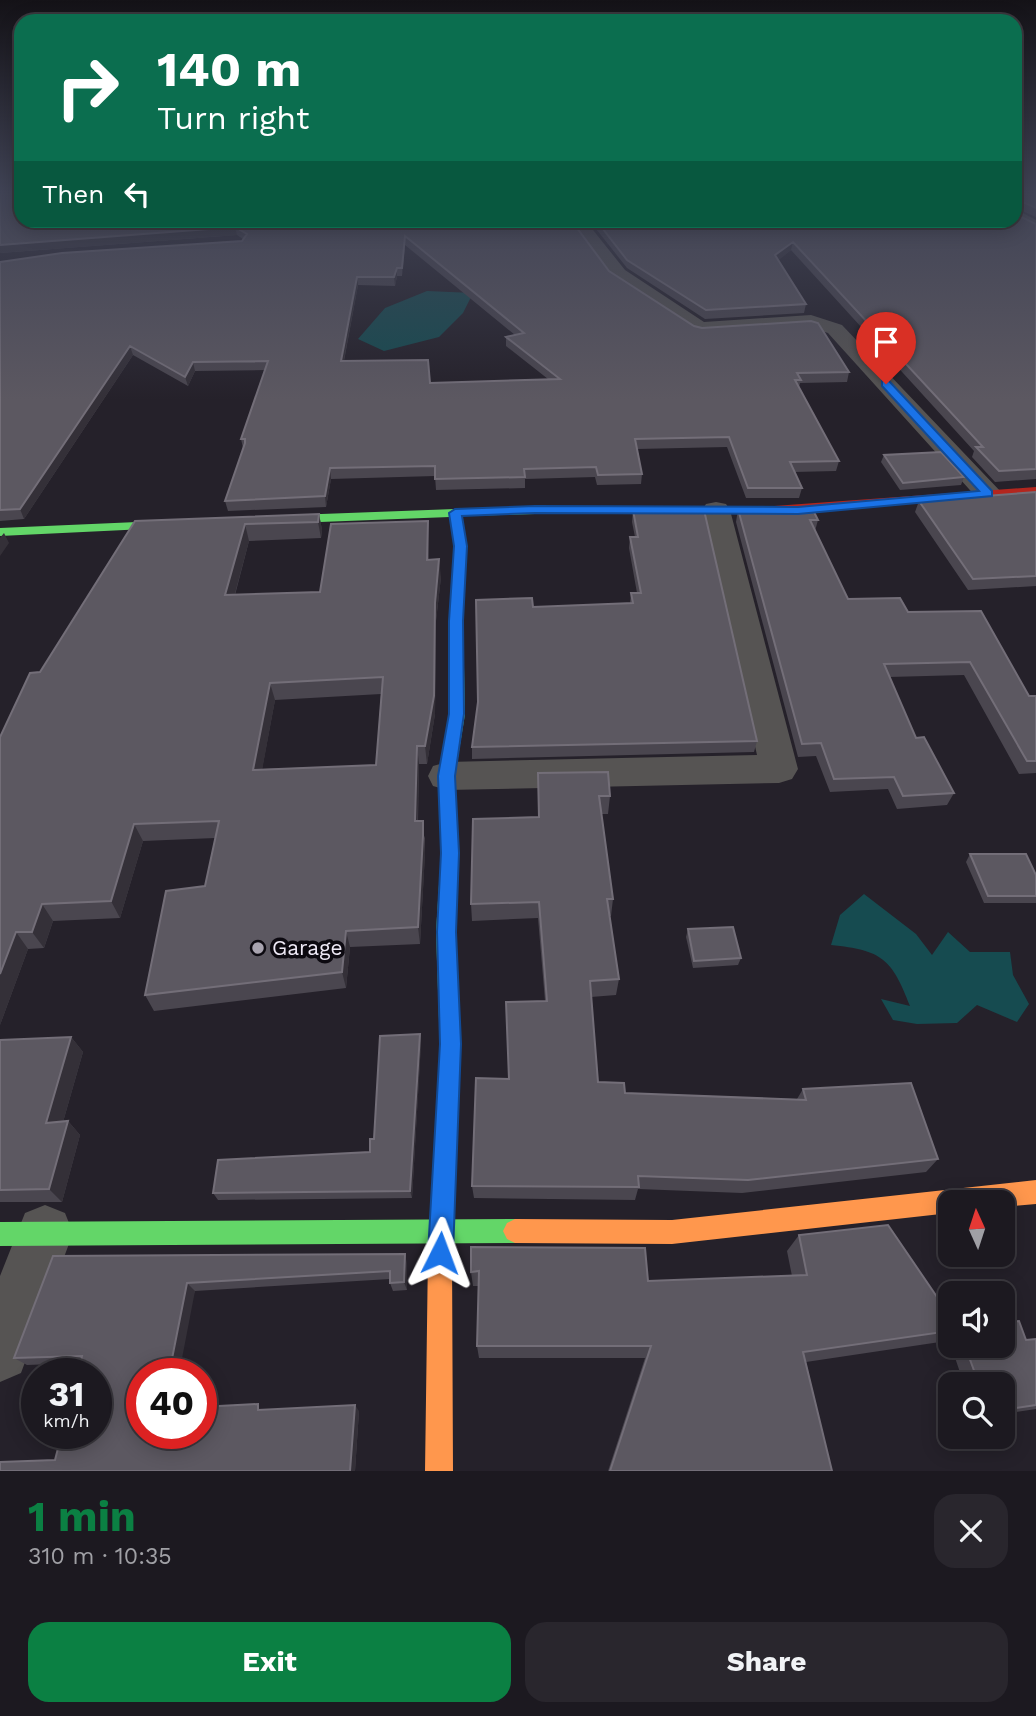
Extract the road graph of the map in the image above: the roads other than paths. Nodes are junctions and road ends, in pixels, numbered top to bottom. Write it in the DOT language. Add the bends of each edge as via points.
graph roads {
  1 [pos="609,263"];
  2 [pos="1036,490"];
  3 [pos="988,493"];
  4 [pos="716,510"];
  5 [pos="455,513"];
  6 [pos="256,520"];
  7 [pos="202,523"];
  8 [pos="0,532"];
  9 [pos="447,776"];
  10 [pos="1036,1192"];
  11 [pos="442,1230"];
  12 [pos="22,1234"];
  13 [pos="0,1352"];
  14 [pos="439,1471"];
  1 -- 3 [label="street" via="618,274 699,329 811,321 835,329"];
  2 -- 3 [label="street"];
  3 -- 4 [label="street" via="798,510"];
  4 -- 5 [label="street"];
  4 -- 9 [label="street" via="779,769"];
  5 -- 6 [label="street"];
  5 -- 9 [label="street" via="461,546 457,714"];
  7 -- 8 [label="street"];
  9 -- 11 [label="street" via="450,1044"];
  10 -- 11 [label="street" via="672,1232"];
  11 -- 12 [label="street"];
  11 -- 14 [label="street"];
  12 -- 13 [label="street"];
}
